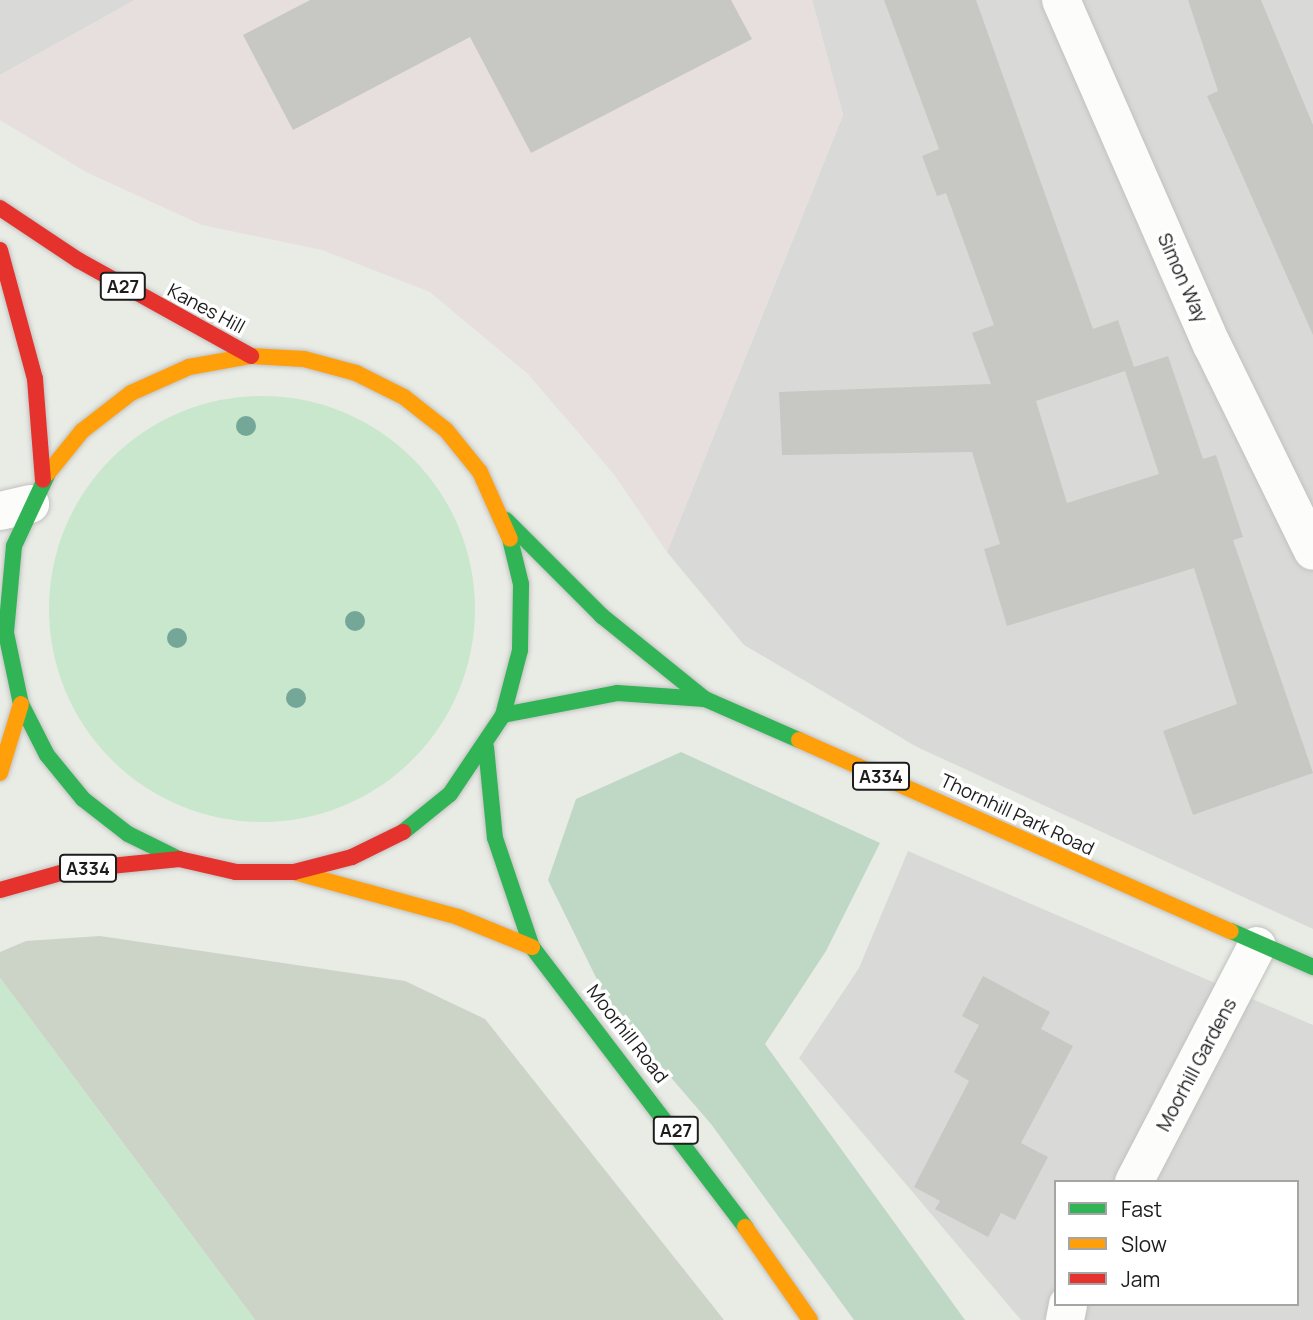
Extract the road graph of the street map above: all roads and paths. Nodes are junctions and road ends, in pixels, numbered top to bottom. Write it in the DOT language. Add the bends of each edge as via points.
graph roads {
  1 [pos="1062,0"];
  2 [pos="0,208"];
  3 [pos="0,250"];
  4 [pos="251,356"];
  5 [pos="24,498"];
  6 [pos="505,519"];
  7 [pos="1313,551"];
  8 [pos="11,683"];
  9 [pos="705,699"];
  10 [pos="503,715"];
  11 [pos="486,747"];
  12 [pos="0,773"];
  13 [pos="179,859"];
  14 [pos="294,872"];
  15 [pos="0,890"];
  16 [pos="532,947"];
  17 [pos="1257,947"];
  18 [pos="1313,967"];
  19 [pos="1135,1180"];
  20 [pos="810,1320"];
  1 -- 7 [label="street, Simon Way" via="1212,345"];
  2 -- 4 [label="main road, Kanes Hill / A27" via="78,260"];
  3 -- 5 [label="main road" via="35,379"];
  4 -- 5 [label="main road" via="189,367 131,393 82,431"];
  4 -- 6 [label="main road" via="304,359 356,373 404,397 446,430 480,472"];
  5 -- 8 [label="main road" via="6,589"];
  6 -- 9 [label="main road, Thornhill Park Road / A334" via="602,616"];
  6 -- 10 [label="main road" via="521,584 520,650"];
  8 -- 12 [label="main road"];
  8 -- 13 [label="main road" via="47,755 83,799 128,834"];
  9 -- 10 [label="main road, Thornhill Park Road / A334" via="617,693"];
  9 -- 17 [label="main road, Thornhill Park Road / A334"];
  10 -- 11 [label="main road"];
  11 -- 14 [label="main road" via="450,794 404,832 352,857"];
  11 -- 16 [label="main road, Moorhill Road / A27" via="495,838"];
  13 -- 14 [label="main road" via="236,872"];
  13 -- 15 [label="main road, A334" via="71,870"];
  14 -- 16 [label="main road, Moorhill Road / A27" via="458,917"];
  16 -- 20 [label="main road, Moorhill Road / A27" via="688,1146"];
  17 -- 18 [label="main road, Thornhill Park Road / A334"];
  17 -- 19 [label="street, Moorhill Gardens"];
}
